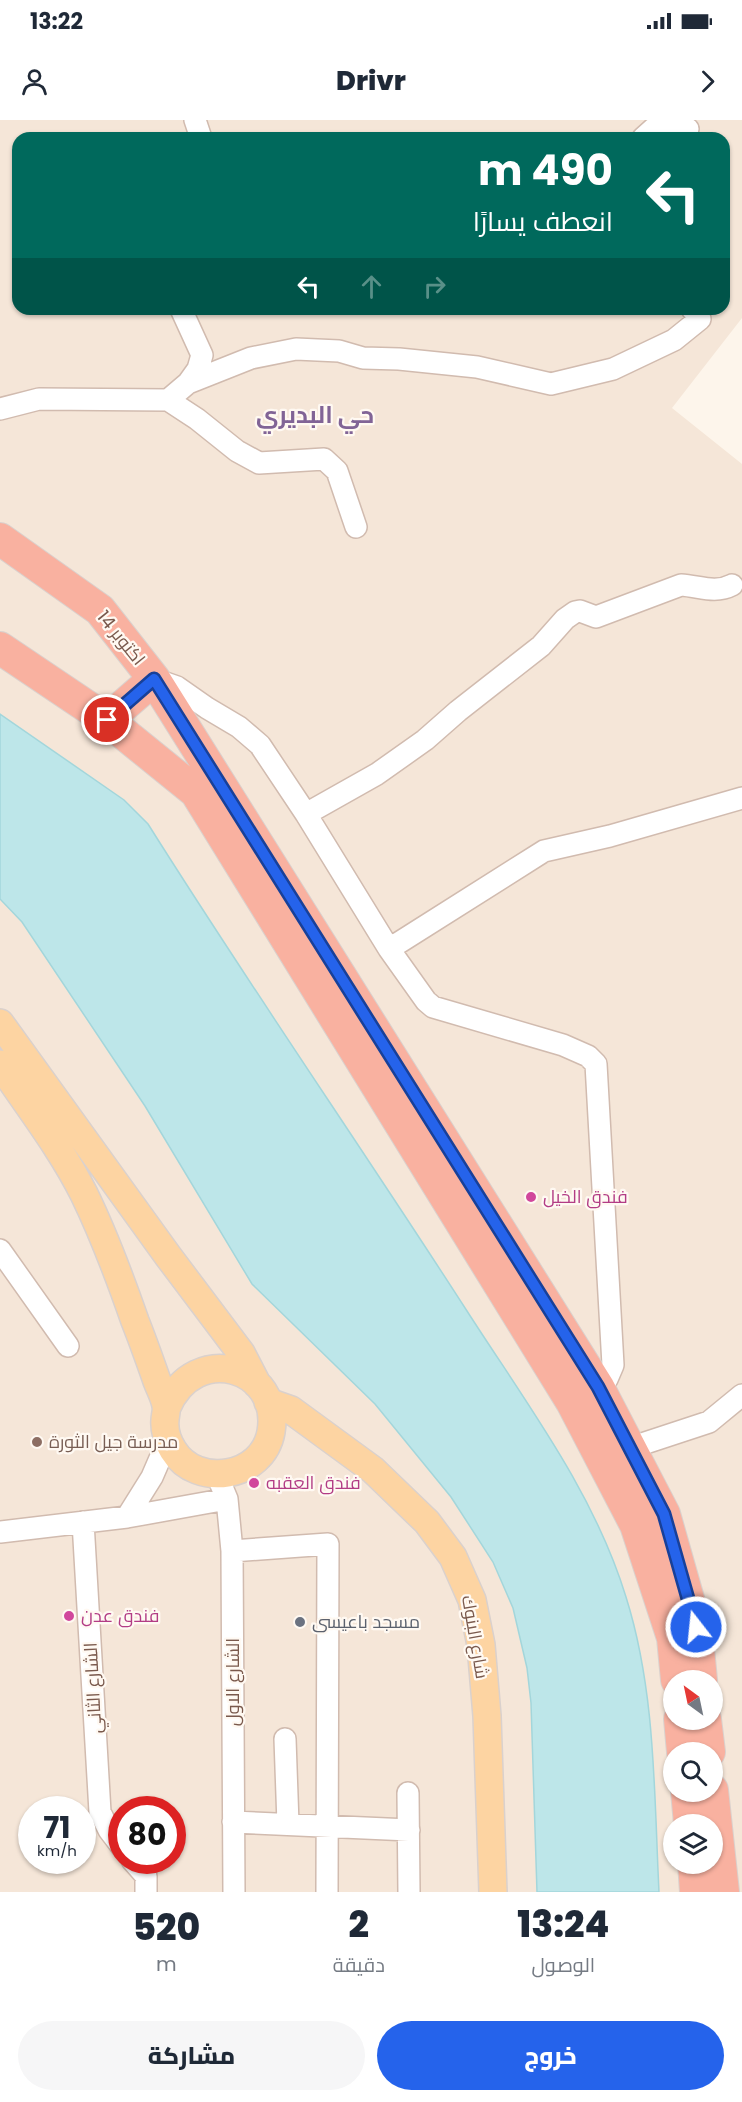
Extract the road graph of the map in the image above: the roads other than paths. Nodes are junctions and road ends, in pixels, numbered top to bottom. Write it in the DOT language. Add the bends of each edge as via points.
graph roads {
  1 [pos="688,129"];
  2 [pos="650,132"];
  3 [pos="184,315"];
  4 [pos="697,315"];
  5 [pos="188,383"];
  6 [pos="168,400"];
  7 [pos="0,409"];
  8 [pos="356,527"];
  9 [pos="0,539"];
  10 [pos="732,585"];
  11 [pos="0,648"];
  12 [pos="154,679"];
  13 [pos="107,720"];
  14 [pos="742,798"];
  15 [pos="306,814"];
  16 [pos="389,949"];
  17 [pos="0,1023"];
  18 [pos="0,1064"];
  19 [pos="0,1250"];
  20 [pos="68,1346"];
  21 [pos="263,1393"];
  22 [pos="585,1394"];
  23 [pos="742,1395"];
  24 [pos="166,1407"];
  25 [pos="168,1440"];
  26 [pos="630,1448"];
  27 [pos="222,1487"];
  28 [pos="127,1517"];
  29 [pos="83,1522"];
  30 [pos="0,1532"];
  31 [pos="232,1551"];
  32 [pos="676,1670"];
  33 [pos="700,1670"];
  34 [pos="285,1739"];
  35 [pos="408,1792"];
  36 [pos="713,1802"];
  37 [pos="234,1822"];
  38 [pos="288,1824"];
  39 [pos="328,1825"];
  40 [pos="108,1828"];
  41 [pos="409,1830"];
  42 [pos="144,1874"];
  43 [pos="695,1874"];
  44 [pos="146,1892"];
  45 [pos="234,1892"];
  46 [pos="327,1892"];
  47 [pos="410,1892"];
  48 [pos="493,1892"];
  49 [pos="696,1892"];
  50 [pos="723,1892"];
  1 -- 2 [label="street"];
  3 -- 5 [label="street" via="202,355"];
  4 -- 5 [label="street" via="700,319 674,340 613,369 551,384 477,367 296,349 251,358"];
  5 -- 6 [label="street"];
  6 -- 7 [label="street" via="39,399"];
  6 -- 8 [label="street" via="237,452 259,463 324,459 337,471"];
  9 -- 12 [label="highway, 14 اكتوبر" via="100,610"];
  10 -- 15 [label="street" via="707,590 681,585 596,617 575,612 541,646 424,740 377,774"];
  11 -- 13 [label="highway"];
  12 -- 13 [label="highway"];
  12 -- 15 [label="street" via="177,687 260,745"];
  12 -- 22 [label="highway, 14 اكتوبر"];
  13 -- 22 [label="highway" via="196,792"];
  14 -- 16 [label="street" via="544,851"];
  15 -- 16 [label="street"];
  16 -- 22 [label="street" via="433,1007 563,1045 596,1064 613,1365 607,1378"];
  17 -- 21 [label="main road" via="241,1353"];
  18 -- 24 [label="main road" via="84,1194"];
  19 -- 20 [label="street"];
  21 -- 24 [label="main road" via="247,1376 234,1370 206,1370 181,1383"];
  21 -- 27 [label="main road" via="272,1418 271,1434 254,1462"];
  21 -- 48 [label="main road, شارع البنوك" via="373,1470 427,1522 453,1557 472,1600 481,1645"];
  22 -- 26 [label="highway, 14 اكتوبر"];
  22 -- 32 [label="highway" via="636,1526 673,1638"];
  23 -- 26 [label="street" via="709,1422"];
  24 -- 25 [label="main road" via="164,1424"];
  25 -- 27 [label="main road" via="180,1460"];
  25 -- 28 [label="street" via="152,1477"];
  26 -- 33 [label="highway, 14 اكتوبر" via="664,1514 696,1627"];
  27 -- 28 [label="street"];
  27 -- 31 [label="street, الشارع الاول"];
  28 -- 29 [label="street"];
  29 -- 30 [label="street"];
  29 -- 40 [label="street, الشارع الثاني" via="100,1812"];
  31 -- 37 [label="street, الشارع الاول"];
  31 -- 39 [label="street" via="328,1544"];
  34 -- 38 [label="street"];
  35 -- 41 [label="street"];
  36 -- 50 [label="highway"];
  37 -- 38 [label="street"];
  37 -- 45 [label="street, الشارع الاول"];
  38 -- 39 [label="street"];
  39 -- 41 [label="street"];
  39 -- 46 [label="street"];
  41 -- 47 [label="street"];
  42 -- 44 [label="street"];
  43 -- 49 [label="highway"];
}
